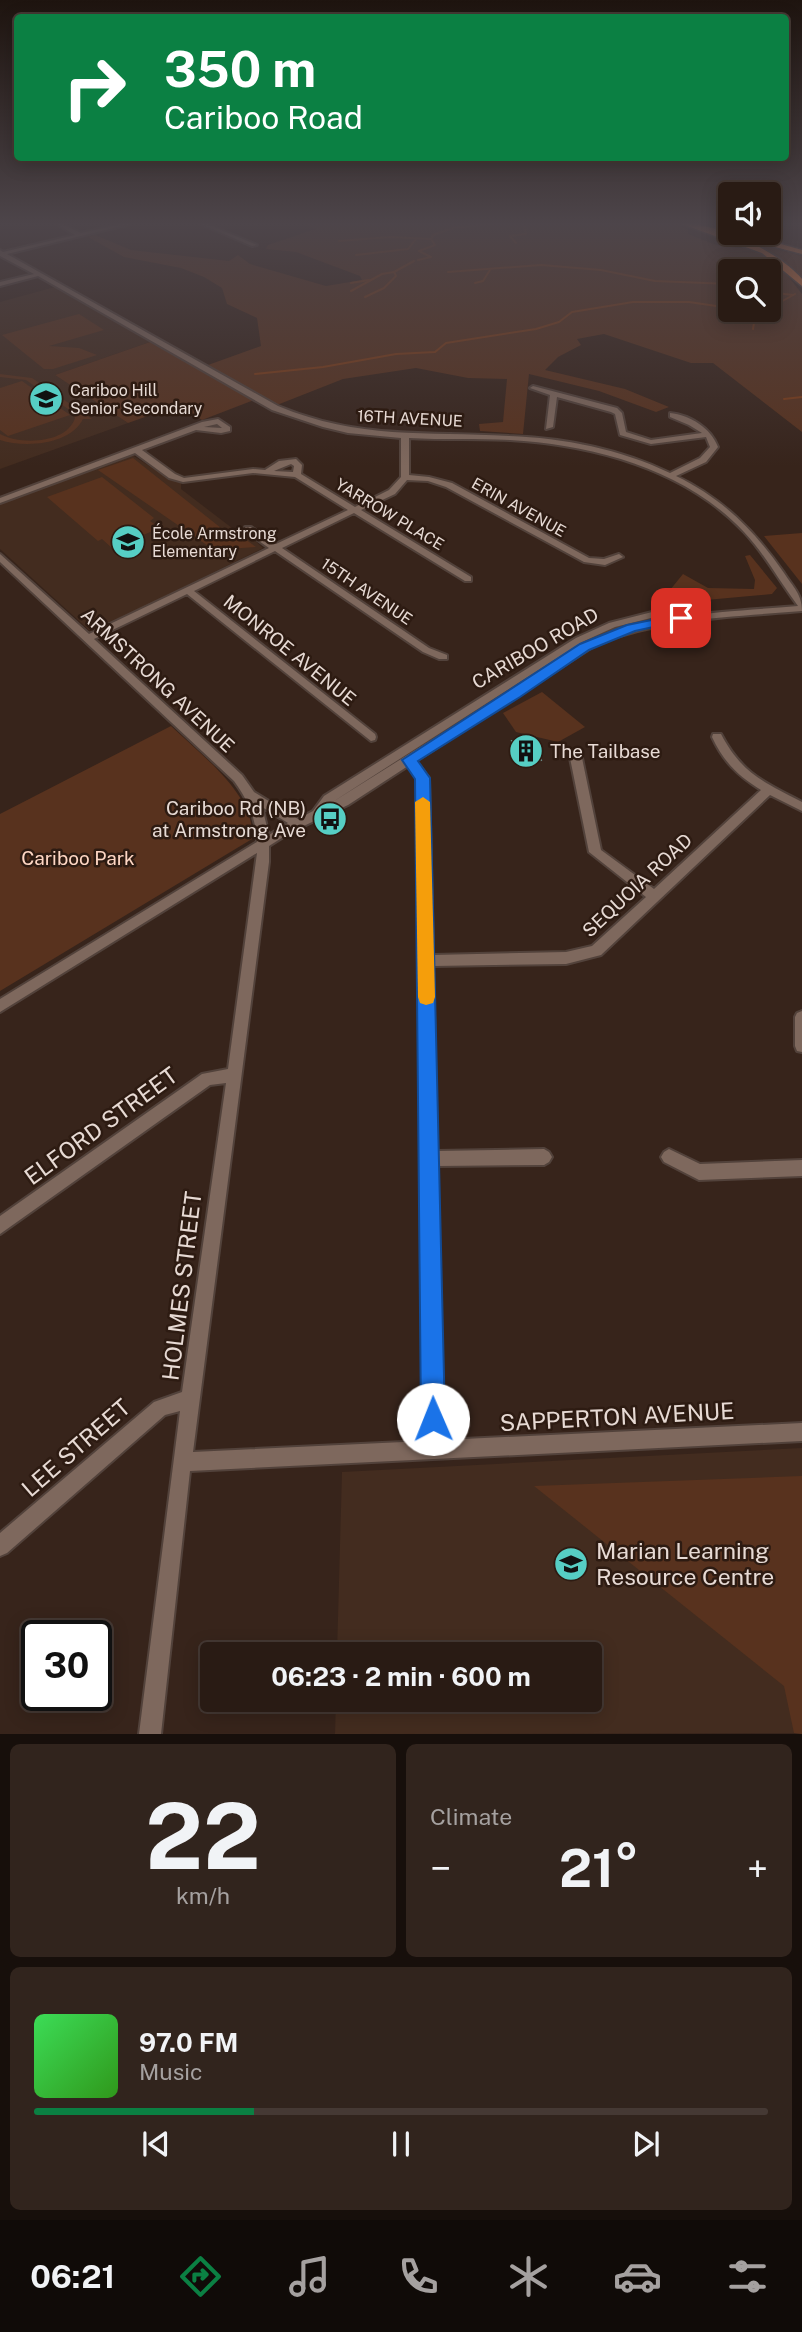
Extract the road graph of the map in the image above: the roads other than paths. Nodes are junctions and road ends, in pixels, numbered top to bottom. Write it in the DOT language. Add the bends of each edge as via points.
graph roads {
  1 [pos="94,305"];
  2 [pos="533,388"];
  3 [pos="554,394"];
  4 [pos="673,415"];
  5 [pos="196,428"];
  6 [pos="549,428"];
  7 [pos="708,435"];
  8 [pos="405,437"];
  9 [pos="136,450"];
  10 [pos="268,471"];
  11 [pos="297,475"];
  12 [pos="670,476"];
  13 [pos="405,477"];
  14 [pos="0,501"];
  15 [pos="357,510"];
  16 [pos="248,529"];
  17 [pos="275,548"];
  18 [pos="619,557"];
  19 [pos="2,561"];
  20 [pos="468,579"];
  21 [pos="187,590"];
  22 [pos="801,604"];
  23 [pos="88,638"];
  24 [pos="443,657"];
  25 [pos="371,737"];
  26 [pos="717,737"];
  27 [pos="576,758"];
  28 [pos="409,760"];
  29 [pos="769,789"];
  30 [pos="251,794"];
  31 [pos="802,807"];
  32 [pos="319,812"];
  33 [pos="298,824"];
  34 [pos="264,844"];
  35 [pos="654,896"];
  36 [pos="426,961"];
  37 [pos="0,1006"];
  38 [pos="802,1017"];
  39 [pos="802,1046"];
  40 [pos="233,1075"];
  41 [pos="544,1157"];
  42 [pos="668,1157"];
  43 [pos="428,1159"];
  44 [pos="802,1168"];
  45 [pos="0,1226"];
  46 [pos="191,1398"];
  47 [pos="802,1432"];
  48 [pos="434,1449"];
  49 [pos="182,1462"];
  50 [pos="0,1546"];
  51 [pos="150,1734"];
  1 -- 8 [label="street, 16TH AVENUE" via="284,412 346,430"];
  2 -- 3 [label="street"];
  3 -- 6 [label="street"];
  3 -- 7 [label="street" via="614,410 623,433 646,442"];
  4 -- 7 [label="street"];
  5 -- 9 [label="street"];
  7 -- 12 [label="street" via="714,447 708,457"];
  8 -- 12 [label="street, 16TH AVENUE" via="552,442 611,455"];
  8 -- 13 [label="street"];
  9 -- 10 [label="street, YARROW PLACE" via="183,480"];
  9 -- 14 [label="street"];
  10 -- 11 [label="street, YARROW PLACE"];
  10 -- 11 [label="street, YARROW PLACE" via="293,461 298,465"];
  11 -- 15 [label="street, YARROW PLACE"];
  12 -- 22 [label="street, 16TH AVENUE" via="737,520"];
  13 -- 15 [label="street" via="392,492"];
  13 -- 18 [label="street, ERIN AVENUE" via="449,485 587,560 605,562"];
  15 -- 17 [label="street"];
  15 -- 20 [label="street, YARROW PLACE"];
  16 -- 17 [label="street, 15TH AVENUE"];
  17 -- 21 [label="street"];
  17 -- 24 [label="street, 15TH AVENUE"];
  19 -- 23 [label="street, ARMSTRONG AVENUE"];
  21 -- 23 [label="street"];
  21 -- 25 [label="street, MONROE AVENUE"];
  22 -- 28 [label="street, CARIBOO ROAD" via="681,618 613,633"];
  22 -- 32 [label="street, CARIBOO ROAD" via="663,612 596,631 328,799"];
  23 -- 30 [label="street, ARMSTRONG AVENUE"];
  26 -- 29 [label="street" via="735,768"];
  27 -- 35 [label="street" via="595,852"];
  28 -- 32 [label="street, CARIBOO ROAD"];
  28 -- 36 [label="street" via="423,778"];
  29 -- 31 [label="street"];
  29 -- 35 [label="street, SEQUOIA ROAD"];
  30 -- 33 [label="street"];
  30 -- 34 [label="street, ARMSTRONG AVENUE" via="262,817"];
  32 -- 33 [label="street, CARIBOO ROAD"];
  33 -- 34 [label="street, CARIBOO ROAD"];
  34 -- 37 [label="street, CARIBOO ROAD"];
  34 -- 40 [label="street, HOLMES STREET"];
  35 -- 36 [label="street, SEQUOIA ROAD" via="604,945 587,955"];
  36 -- 43 [label="street"];
  38 -- 39 [label="street"];
  40 -- 45 [label="street, ELFORD STREET" via="207,1079"];
  40 -- 46 [label="street, HOLMES STREET"];
  41 -- 43 [label="street"];
  42 -- 44 [label="street" via="699,1172"];
  43 -- 48 [label="street"];
  46 -- 49 [label="street, HOLMES STREET"];
  46 -- 50 [label="street, LEE STREET" via="159,1408"];
  47 -- 48 [label="street, SAPPERTON AVENUE"];
  48 -- 49 [label="street, SAPPERTON AVENUE"];
  49 -- 51 [label="street, HOLMES STREET"];
}
